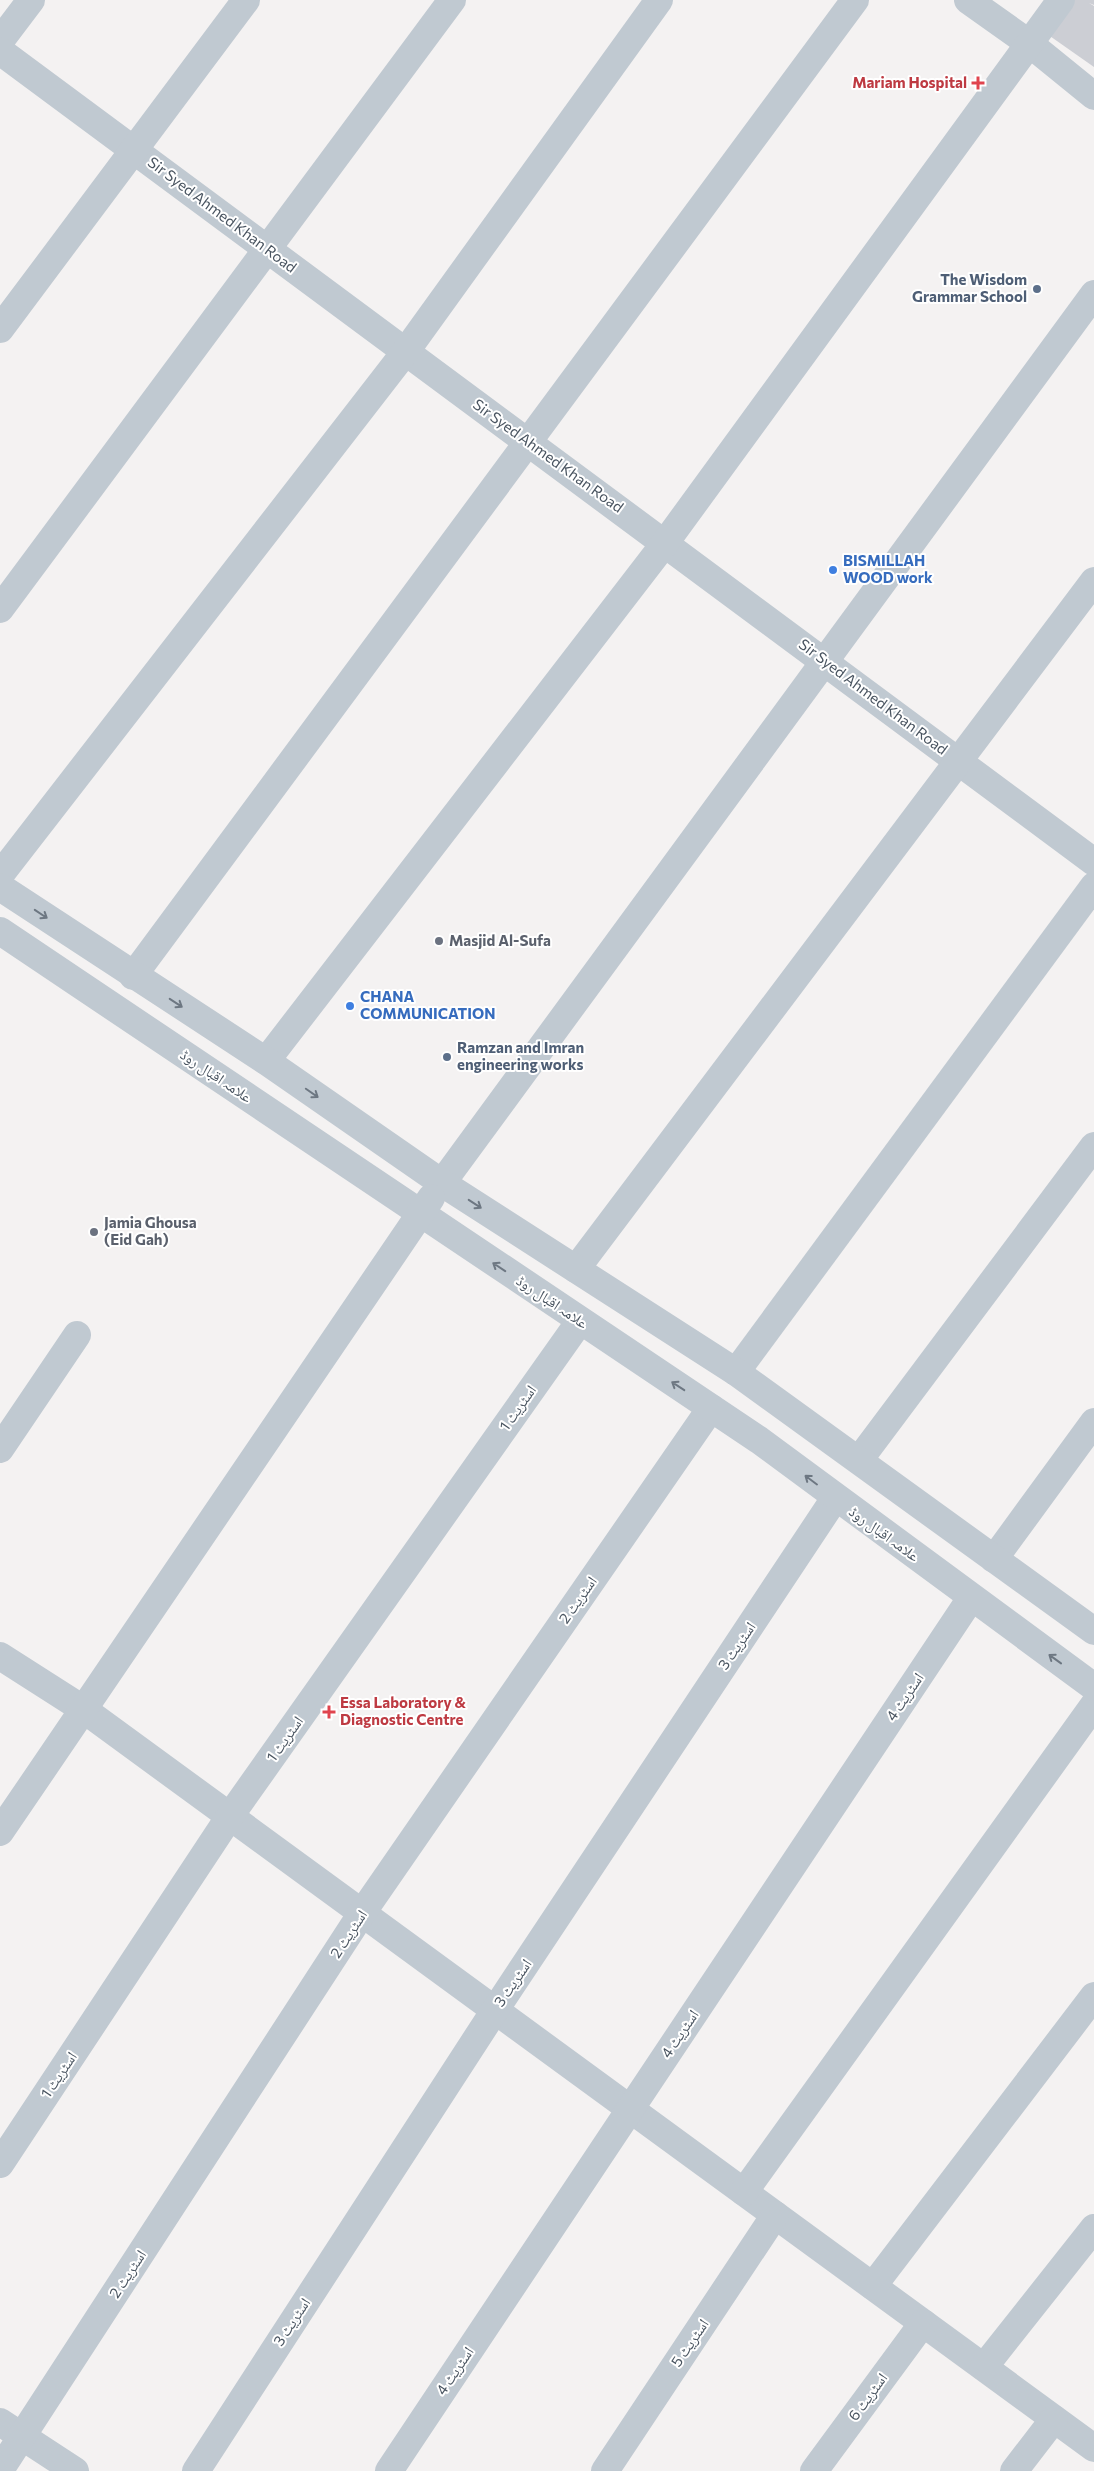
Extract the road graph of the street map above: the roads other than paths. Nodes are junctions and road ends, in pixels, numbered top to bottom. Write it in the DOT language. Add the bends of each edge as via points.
graph roads {
  1 [pos="31,0"];
  2 [pos="246,0"];
  3 [pos="452,0"];
  4 [pos="659,0"];
  5 [pos="855,0"];
  6 [pos="968,0"];
  7 [pos="1062,0"];
  8 [pos="0,42"];
  9 [pos="1030,44"];
  10 [pos="0,51"];
  11 [pos="1094,96"];
  12 [pos="134,150"];
  13 [pos="267,249"];
  14 [pos="1094,294"];
  15 [pos="0,330"];
  16 [pos="406,352"];
  17 [pos="527,440"];
  18 [pos="665,543"];
  19 [pos="1094,582"];
  20 [pos="0,609"];
  21 [pos="826,662"];
  22 [pos="958,761"];
  23 [pos="1094,862"];
  24 [pos="0,875"];
  25 [pos="1094,886"];
  26 [pos="0,887"];
  27 [pos="0,932"];
  28 [pos="133,976"];
  29 [pos="266,1061"];
  30 [pos="1094,1146"];
  31 [pos="442,1183"];
  32 [pos="419,1212"];
  33 [pos="576,1270"];
  34 [pos="580,1321"];
  35 [pos="77,1335"];
  36 [pos="736,1372"];
  37 [pos="711,1408"];
  38 [pos="1094,1422"];
  39 [pos="0,1449"];
  40 [pos="859,1460"];
  41 [pos="835,1498"];
  42 [pos="994,1559"];
  43 [pos="971,1598"];
  44 [pos="1094,1631"];
  45 [pos="0,1656"];
  46 [pos="1094,1687"];
  47 [pos="1094,1705"];
  48 [pos="83,1709"];
  49 [pos="230,1816"];
  50 [pos="0,1832"];
  51 [pos="362,1913"];
  52 [pos="1094,1996"];
  53 [pos="495,2010"];
  54 [pos="631,2109"];
  55 [pos="0,2164"];
  56 [pos="744,2192"];
  57 [pos="775,2215"];
  58 [pos="1094,2228"];
  59 [pos="873,2286"];
  60 [pos="923,2322"];
  61 [pos="984,2367"];
  62 [pos="1054,2419"];
  63 [pos="0,2422"];
  64 [pos="23,2437"];
  65 [pos="1094,2448"];
  66 [pos="0,2470"];
  67 [pos="75,2471"];
  68 [pos="196,2471"];
  69 [pos="389,2471"];
  70 [pos="605,2471"];
  71 [pos="814,2471"];
  72 [pos="1014,2471"];
  1 -- 8 [label="street"];
  2 -- 12 [label="street"];
  3 -- 13 [label="street"];
  4 -- 16 [label="street"];
  5 -- 17 [label="street"];
  6 -- 9 [label="street"];
  7 -- 9 [label="street"];
  9 -- 11 [label="street"];
  9 -- 18 [label="street"];
  10 -- 12 [label="street, Sir Syed Ahmed Khan Road"];
  12 -- 13 [label="street, Sir Syed Ahmed Khan Road"];
  12 -- 15 [label="street"];
  13 -- 16 [label="street, Sir Syed Ahmed Khan Road"];
  13 -- 20 [label="street"];
  14 -- 21 [label="street"];
  16 -- 17 [label="street, Sir Syed Ahmed Khan Road"];
  16 -- 24 [label="street"];
  17 -- 18 [label="street, Sir Syed Ahmed Khan Road"];
  17 -- 28 [label="street"];
  18 -- 21 [label="street, Sir Syed Ahmed Khan Road"];
  18 -- 29 [label="street"];
  19 -- 22 [label="street"];
  21 -- 22 [label="street, Sir Syed Ahmed Khan Road"];
  21 -- 31 [label="street"];
  22 -- 23 [label="street, Sir Syed Ahmed Khan Road"];
  22 -- 33 [label="street"];
  25 -- 36 [label="street"];
  26 -- 28 [label="street, one-way"];
  27 -- 32 [label="street, علامہ اقبال روڈ"];
  28 -- 29 [label="street, one-way"];
  29 -- 31 [label="street, one-way"];
  30 -- 40 [label="street"];
  31 -- 32 [label="street"];
  31 -- 33 [label="street, one-way"];
  34 -- 32 [label="street, علامہ اقبال روڈ, one-way"];
  32 -- 48 [label="street"];
  33 -- 36 [label="street"];
  37 -- 34 [label="street, علامہ اقبال روڈ, one-way"];
  34 -- 49 [label="street, اسٹریٹ 1"];
  35 -- 39 [label="street"];
  36 -- 40 [label="street"];
  41 -- 37 [label="street, علامہ اقبال روڈ, one-way"];
  37 -- 51 [label="street, اسٹریٹ 2"];
  38 -- 42 [label="street"];
  40 -- 42 [label="street"];
  41 -- 43 [label="street, علامہ اقبال روڈ"];
  41 -- 53 [label="street, اسٹریٹ 3"];
  42 -- 44 [label="street"];
  46 -- 43 [label="street, علامہ اقبال روڈ, one-way"];
  43 -- 54 [label="street, اسٹریٹ 4"];
  45 -- 48 [label="street"];
  47 -- 56 [label="street"];
  48 -- 49 [label="street"];
  48 -- 50 [label="street"];
  49 -- 51 [label="street"];
  49 -- 55 [label="street, اسٹریٹ 1"];
  51 -- 53 [label="street"];
  51 -- 64 [label="street, اسٹریٹ 2"];
  52 -- 59 [label="street"];
  53 -- 54 [label="street"];
  53 -- 68 [label="street, اسٹریٹ 3"];
  54 -- 56 [label="street"];
  54 -- 69 [label="street, اسٹریٹ 4"];
  56 -- 57 [label="street"];
  57 -- 59 [label="street"];
  57 -- 70 [label="street, اسٹریٹ 5"];
  58 -- 61 [label="street"];
  59 -- 60 [label="street"];
  60 -- 61 [label="street"];
  60 -- 71 [label="street, اسٹریٹ 6"];
  61 -- 62 [label="street"];
  62 -- 65 [label="street"];
  62 -- 72 [label="street"];
  63 -- 64 [label="street"];
  64 -- 66 [label="street, اسٹریٹ 2"];
  64 -- 67 [label="street"];
}
